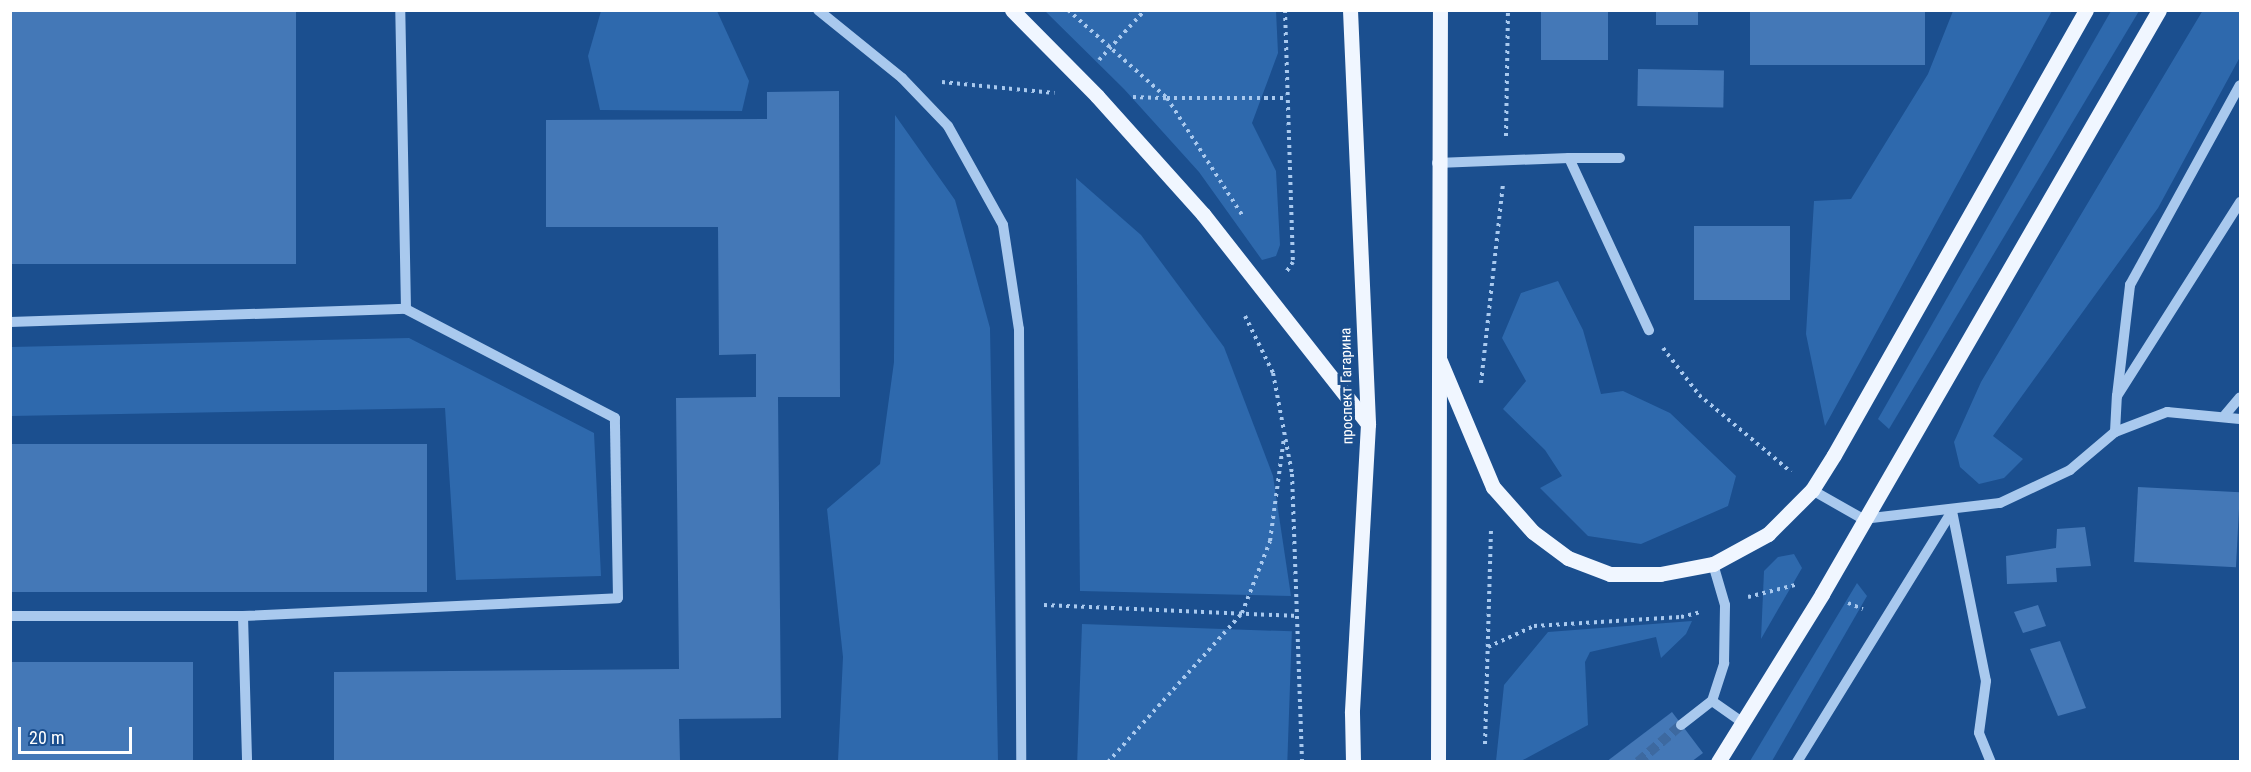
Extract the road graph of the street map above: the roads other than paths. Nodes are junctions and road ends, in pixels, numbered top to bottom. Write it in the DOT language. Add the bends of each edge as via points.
graph roads {
  1 [pos="400,10"];
  2 [pos="818,10"];
  3 [pos="1012,10"];
  4 [pos="1350,10"];
  5 [pos="1440,10"];
  6 [pos="2086,10"];
  7 [pos="2159,10"];
  8 [pos="2241,85"];
  9 [pos="1569,158"];
  10 [pos="1620,158"];
  11 [pos="1437,163"];
  12 [pos="2241,202"];
  13 [pos="406,309"];
  14 [pos="10,322"];
  15 [pos="1649,330"];
  16 [pos="1440,361"];
  17 [pos="2117,396"];
  18 [pos="2241,397"];
  19 [pos="2225,415"];
  20 [pos="2241,419"];
  21 [pos="1368,424"];
  22 [pos="2115,432"];
  23 [pos="1812,490"];
  24 [pos="1952,511"];
  25 [pos="1863,519"];
  26 [pos="1713,564"];
  27 [pos="10,616"];
  28 [pos="243,616"];
  29 [pos="1712,701"];
  30 [pos="1741,721"];
  31 [pos="1681,725"];
  32 [pos="247,762"];
  33 [pos="1021,762"];
  34 [pos="1353,762"];
  35 [pos="1438,762"];
  36 [pos="1718,762"];
  37 [pos="1797,762"];
  38 [pos="1991,762"];
  1 -- 13 [label="street"];
  2 -- 33 [label="street" via="902,78 948,126 1003,225 1019,329"];
  3 -- 21 [label="main road" via="1078,76 1203,214"];
  4 -- 21 [label="main road, проспект Гагарина"];
  5 -- 11 [label="main road"];
  6 -- 23 [label="main road"];
  7 -- 25 [label="main road"];
  8 -- 17 [label="street" via="2130,285"];
  9 -- 10 [label="street"];
  9 -- 11 [label="street"];
  9 -- 15 [label="street"];
  11 -- 16 [label="main road"];
  12 -- 17 [label="street"];
  13 -- 14 [label="street"];
  13 -- 28 [label="street" via="615,418 618,598"];
  16 -- 26 [label="main road" via="1493,487 1533,532 1559,552 1610,574 1660,574"];
  16 -- 35 [label="main road"];
  17 -- 22 [label="street"];
  18 -- 19 [label="street"];
  19 -- 20 [label="street"];
  19 -- 22 [label="street" via="2167,412"];
  21 -- 34 [label="main road, проспект Гагарина" via="1352,713"];
  22 -- 24 [label="street" via="2070,470 2000,504"];
  23 -- 25 [label="street"];
  23 -- 26 [label="main road" via="1768,534"];
  24 -- 25 [label="street"];
  24 -- 37 [label="street"];
  24 -- 38 [label="street" via="1986,681 1980,733"];
  25 -- 30 [label="main road" via="1822,594"];
  26 -- 29 [label="street" via="1725,605 1724,663"];
  27 -- 28 [label="street"];
  28 -- 32 [label="street"];
  29 -- 30 [label="street"];
  29 -- 31 [label="street"];
  30 -- 36 [label="main road"];
}
